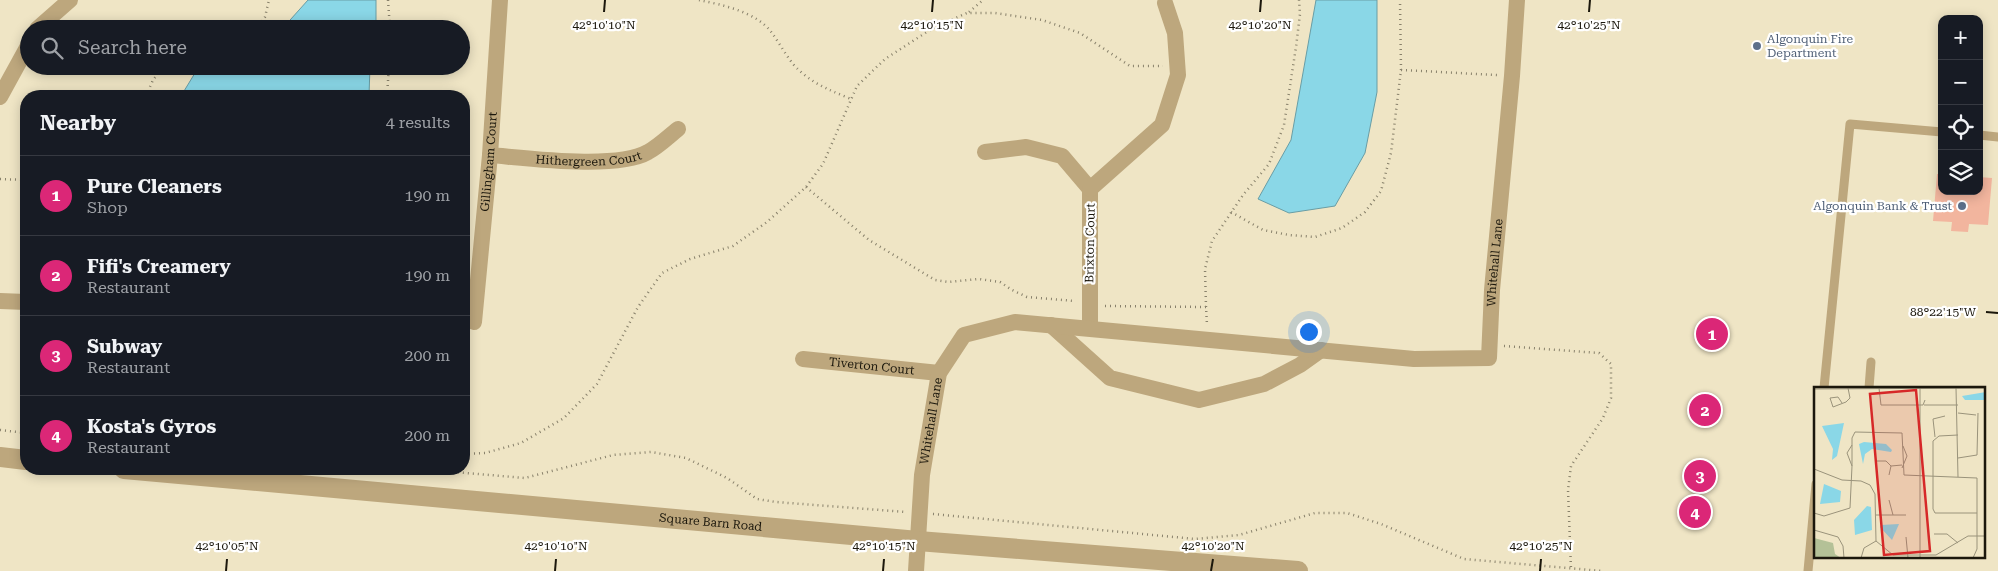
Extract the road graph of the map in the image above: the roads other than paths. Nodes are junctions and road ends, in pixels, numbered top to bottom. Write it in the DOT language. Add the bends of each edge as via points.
graph roads {
  1 [pos="70,0"];
  2 [pos="500,0"];
  3 [pos="1517,0"];
  4 [pos="1165,3"];
  5 [pos="47,20"];
  6 [pos="20,60"];
  7 [pos="0,97"];
  8 [pos="678,129"];
  9 [pos="1938,132"];
  10 [pos="1983,136"];
  11 [pos="1998,137"];
  12 [pos="985,152"];
  13 [pos="490,155"];
  14 [pos="1090,189"];
  15 [pos="0,301"];
  16 [pos="20,302"];
  17 [pos="474,322"];
  18 [pos="1051,325"];
  19 [pos="1090,328"];
  20 [pos="1321,350"];
  21 [pos="803,359"];
  22 [pos="1871,362"];
  23 [pos="939,373"];
  24 [pos="1824,387"];
  25 [pos="1868,387"];
  26 [pos="0,458"];
  27 [pos="20,460"];
  28 [pos="190,475"];
  29 [pos="1814,506"];
  30 [pos="918,541"];
  31 [pos="916,571"];
  32 [pos="1298,571"];
  33 [pos="1808,571"];
  1 -- 5 [label="street"];
  2 -- 13 [label="street, Gillingham Court"];
  3 -- 20 [label="street, Whitehall Lane" via="1489,358 1414,359"];
  4 -- 14 [label="street" via="1175,33 1178,75 1162,126"];
  6 -- 7 [label="street"];
  8 -- 13 [label="street, Hithergreen Court" via="647,153 619,161"];
  9 -- 24 [label="lane" via="1850,124"];
  10 -- 11 [label="lane"];
  12 -- 14 [label="street, Brixton Court" via="1026,147 1062,156"];
  13 -- 17 [label="street, Gillingham Court"];
  14 -- 19 [label="street, Brixton Court"];
  15 -- 16 [label="street"];
  18 -- 19 [label="street, Whitehall Lane"];
  18 -- 20 [label="street" via="1110,378 1199,400 1264,384"];
  18 -- 23 [label="street, Whitehall Lane" via="1015,322 964,336"];
  19 -- 20 [label="street, Whitehall Lane"];
  21 -- 23 [label="street, Tiverton Court"];
  22 -- 25 [label="lane"];
  23 -- 30 [label="street, Whitehall Lane" via="922,475"];
  26 -- 27 [label="street"];
  28 -- 30 [label="street, Square Barn Road"];
  29 -- 33 [label="lane"];
  30 -- 31 [label="street, Whitehall Lane"];
  30 -- 32 [label="street, Square Barn Road"];
}
